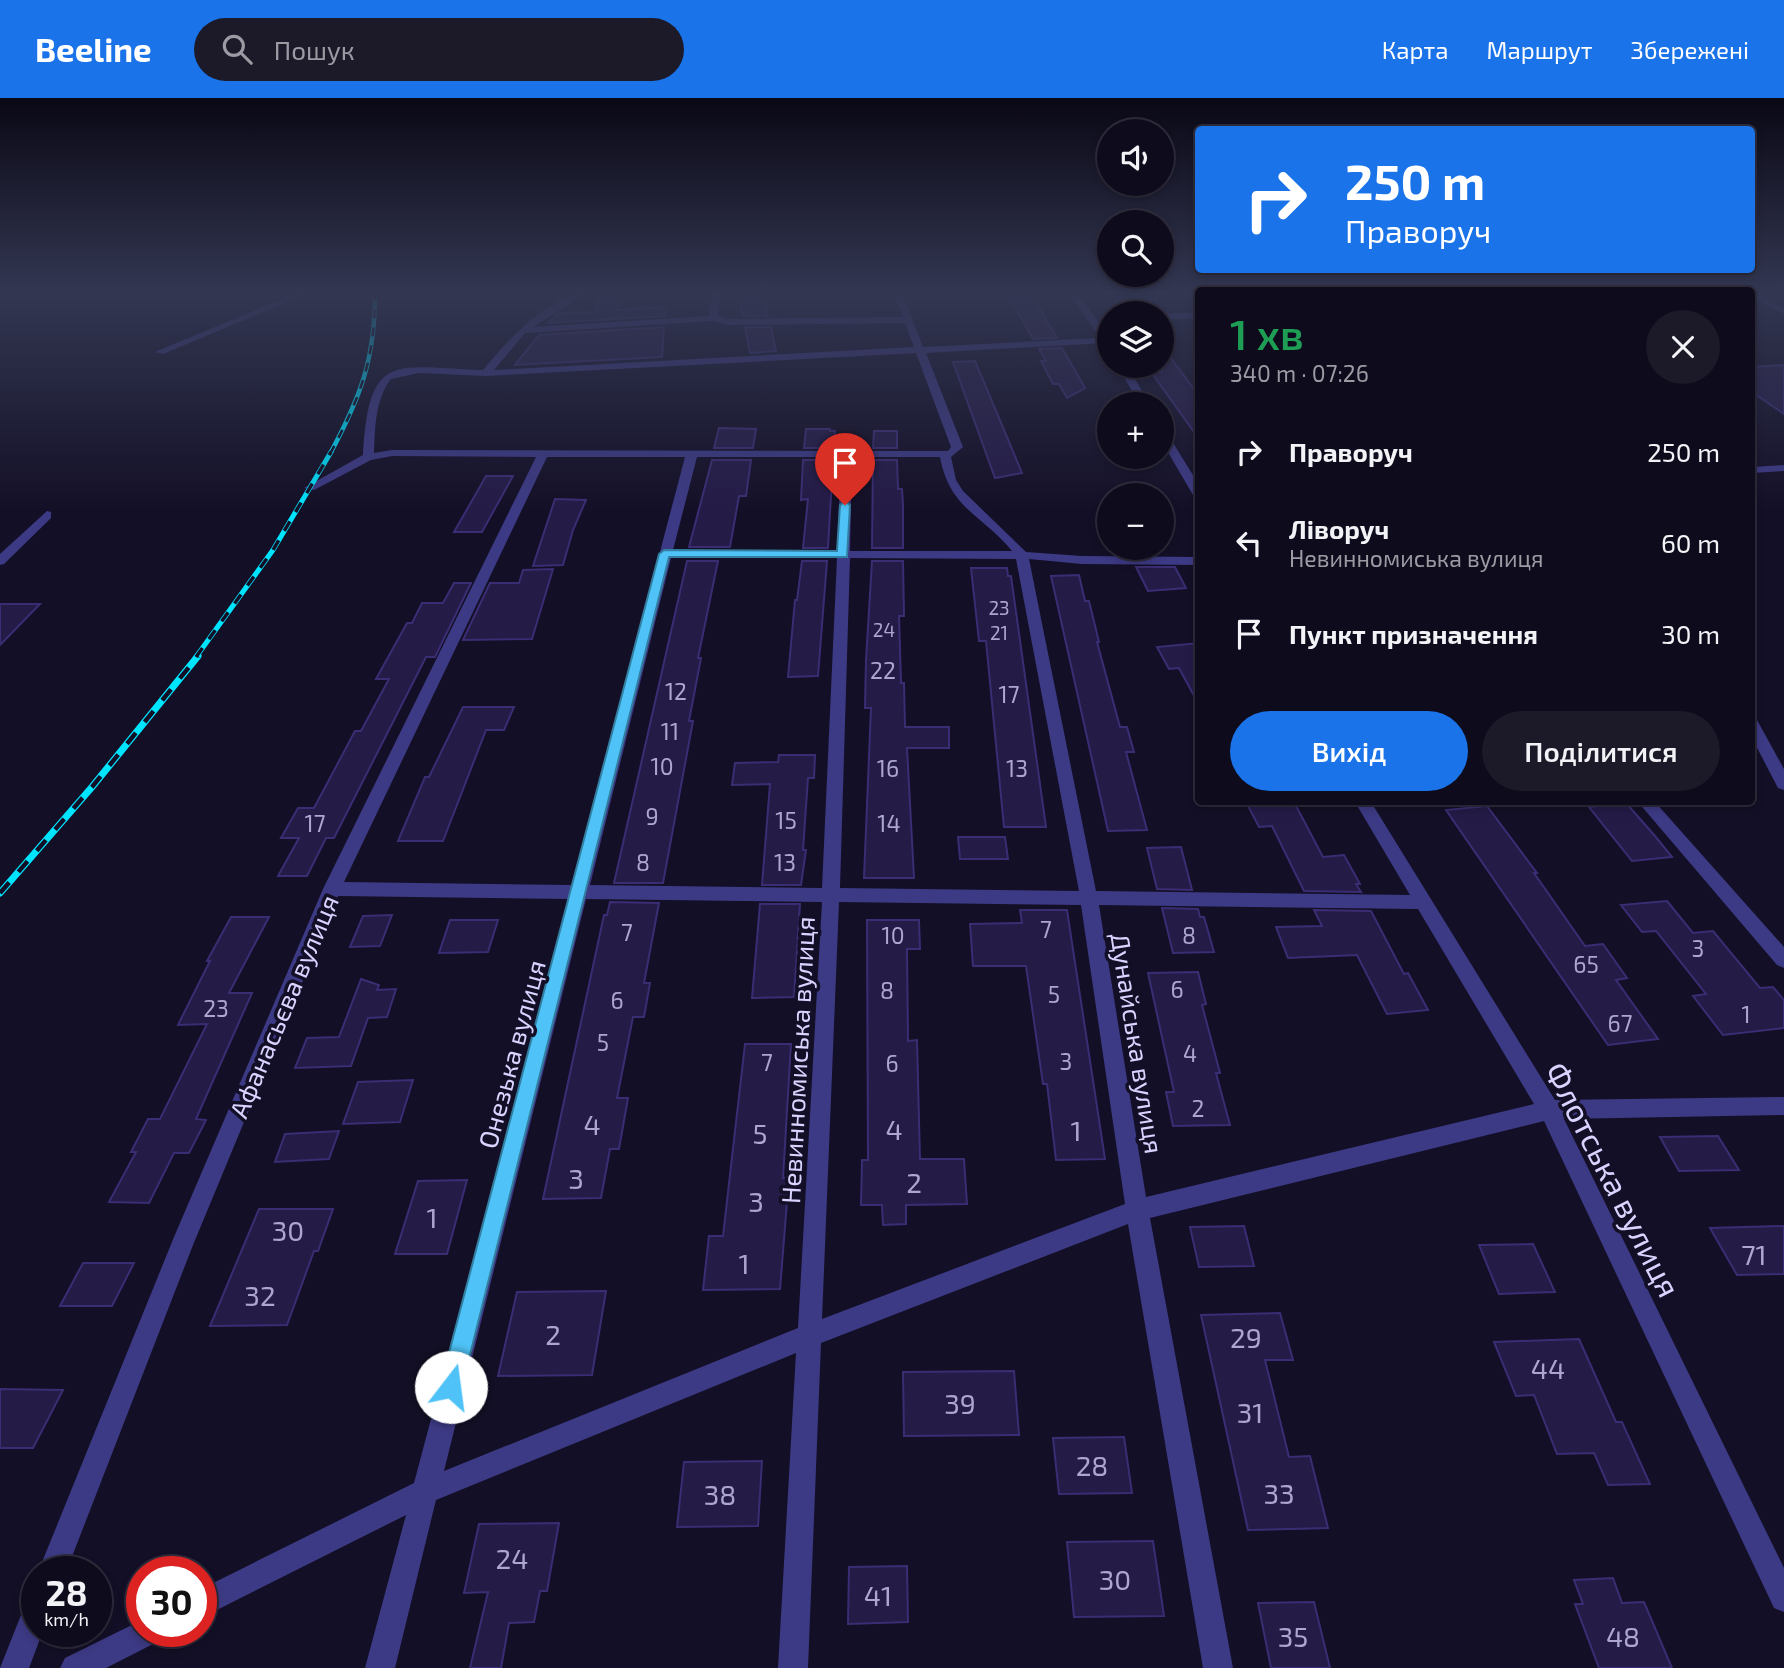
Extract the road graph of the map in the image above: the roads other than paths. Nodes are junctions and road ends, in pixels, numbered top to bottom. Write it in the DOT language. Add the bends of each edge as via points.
graph roads {
  1 [pos="492,366"];
  2 [pos="619,366"];
  3 [pos="925,366"];
  4 [pos="486,373"];
  5 [pos="692,453"];
  6 [pos="1174,453"];
  7 [pos="543,454"];
  8 [pos="847,455"];
  9 [pos="945,456"];
  10 [pos="368,457"];
  11 [pos="1784,468"];
  12 [pos="1755,470"];
  13 [pos="310,488"];
  14 [pos="1195,488"];
  15 [pos="47,515"];
  16 [pos="664,554"];
  17 [pos="843,555"];
  18 [pos="1023,555"];
  19 [pos="0,561"];
  20 [pos="1195,561"];
  21 [pos="1755,730"];
  22 [pos="1784,784"];
  23 [pos="1365,805"];
  24 [pos="1649,805"];
  25 [pos="332,889"];
  26 [pos="580,892"];
  27 [pos="831,893"];
  28 [pos="1089,898"];
  29 [pos="1422,902"];
  30 [pos="1784,960"];
  31 [pos="1784,1106"];
  32 [pos="1549,1110"];
  33 [pos="1137,1210"];
  34 [pos="809,1336"];
  35 [pos="424,1492"];
  36 [pos="58,1556"];
  37 [pos="217,1596"];
  38 [pos="1784,1598"];
  39 [pos="126,1642"];
  40 [pos="22,1647"];
  41 [pos="14,1668"];
  42 [pos="75,1668"];
  43 [pos="380,1668"];
  44 [pos="793,1668"];
  45 [pos="1218,1668"];
  1 -- 4 [label="street"];
  2 -- 4 [label="street"];
  3 -- 9 [label="street" via="957,447 955,453"];
  4 -- 10 [label="street" via="387,376 377,392"];
  5 -- 7 [label="street"];
  5 -- 8 [label="street"];
  5 -- 16 [label="street, Онезька вулиця"];
  6 -- 14 [label="street"];
  7 -- 10 [label="street" via="392,453"];
  7 -- 25 [label="street, Афанасьєва вулиця"];
  8 -- 9 [label="street"];
  8 -- 17 [label="street, Невинномиська вулиця"];
  9 -- 18 [label="street" via="952,483 962,498"];
  10 -- 13 [label="street"];
  11 -- 12 [label="street"];
  15 -- 19 [label="street"];
  16 -- 17 [label="street"];
  16 -- 26 [label="street, Онезька вулиця"];
  17 -- 18 [label="street"];
  17 -- 27 [label="street, Невинномиська вулиця"];
  18 -- 20 [label="street"];
  18 -- 28 [label="street, Дунайська вулиця"];
  21 -- 22 [label="street"];
  23 -- 29 [label="street, Флотська вулиця"];
  24 -- 30 [label="street"];
  25 -- 26 [label="street"];
  25 -- 36 [label="street, Афанасьєва вулиця" via="182,1245"];
  26 -- 27 [label="street"];
  26 -- 35 [label="street, Онезька вулиця"];
  27 -- 28 [label="street"];
  27 -- 34 [label="street, Невинномиська вулиця"];
  28 -- 29 [label="street"];
  28 -- 33 [label="street, Дунайська вулиця"];
  29 -- 32 [label="street, Флотська вулиця"];
  31 -- 32 [label="street"];
  32 -- 33 [label="street"];
  32 -- 38 [label="street, Флотська вулиця"];
  33 -- 34 [label="street"];
  33 -- 45 [label="street, Дунайська вулиця"];
  34 -- 35 [label="street"];
  34 -- 44 [label="street, Невинномиська вулиця"];
  35 -- 37 [label="street"];
  35 -- 43 [label="street, Онезька вулиця"];
  39 -- 42 [label="street"];
  40 -- 41 [label="street"];
}
